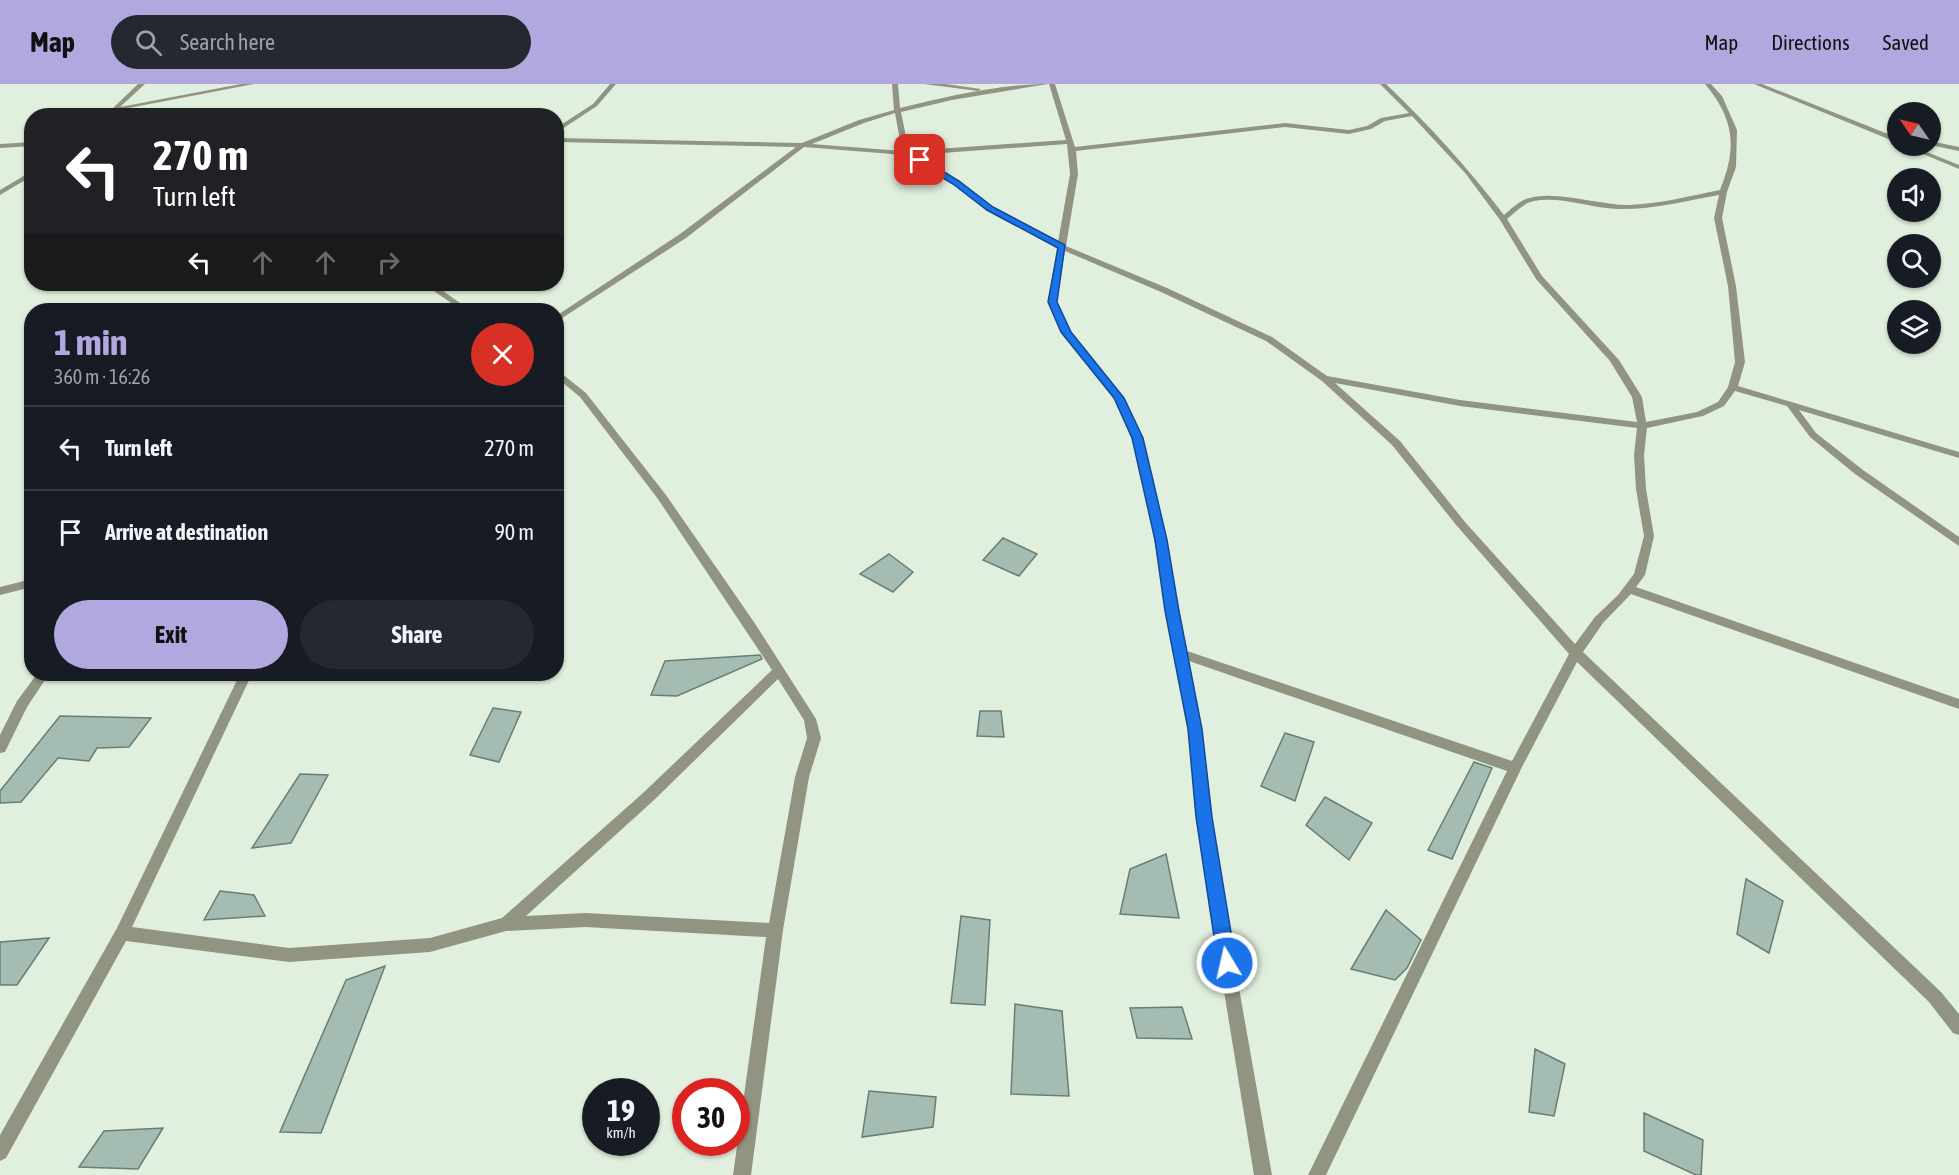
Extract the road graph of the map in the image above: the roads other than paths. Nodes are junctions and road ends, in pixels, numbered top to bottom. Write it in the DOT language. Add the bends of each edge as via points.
graph roads {
  1 [pos="142,84"];
  2 [pos="251,84"];
  3 [pos="613,84"];
  4 [pos="895,84"];
  5 [pos="927,84"];
  6 [pos="1045,84"];
  7 [pos="1052,84"];
  8 [pos="1383,84"];
  9 [pos="1708,84"];
  10 [pos="1756,84"];
  11 [pos="994,91"];
  12 [pos="114,108"];
  13 [pos="132,108"];
  14 [pos="897,109"];
  15 [pos="1414,114"];
  16 [pos="564,126"];
  17 [pos="1876,132"];
  18 [pos="1887,134"];
  19 [pos="1887,136"];
  20 [pos="564,140"];
  21 [pos="24,144"];
  22 [pos="803,145"];
  23 [pos="1941,145"];
  24 [pos="0,146"];
  25 [pos="1071,146"];
  26 [pos="1959,149"];
  27 [pos="906,153"];
  28 [pos="1931,156"];
  29 [pos="1959,168"];
  30 [pos="24,178"];
  31 [pos="1723,192"];
  32 [pos="0,193"];
  33 [pos="1503,219"];
  34 [pos="1062,247"];
  35 [pos="440,291"];
  36 [pos="455,303"];
  37 [pos="564,315"];
  38 [pos="564,379"];
  39 [pos="1325,379"];
  40 [pos="1733,387"];
  41 [pos="1790,404"];
  42 [pos="1642,426"];
  43 [pos="1959,455"];
  44 [pos="1959,542"];
  45 [pos="24,585"];
  46 [pos="1628,589"];
  47 [pos="0,591"];
  48 [pos="1576,653"];
  49 [pos="1181,654"];
  50 [pos="779,671"];
  51 [pos="39,681"];
  52 [pos="243,681"];
  53 [pos="1959,704"];
  54 [pos="0,748"];
  55 [pos="1515,768"];
  56 [pos="506,924"];
  57 [pos="775,930"];
  58 [pos="122,933"];
  59 [pos="1959,1027"];
  60 [pos="0,1152"];
  61 [pos="742,1175"];
  62 [pos="1263,1175"];
  63 [pos="1317,1175"];
  1 -- 12 [label="street"];
  2 -- 13 [label="street"];
  3 -- 16 [label="street" via="593,107"];
  4 -- 14 [label="street"];
  5 -- 11 [label="street"];
  6 -- 11 [label="street"];
  7 -- 25 [label="street"];
  8 -- 15 [label="street"];
  9 -- 31 [label="street" via="1719,96 1734,130 1733,167"];
  10 -- 17 [label="street"];
  11 -- 14 [label="street"];
  14 -- 22 [label="street"];
  14 -- 27 [label="street"];
  15 -- 25 [label="street" via="1383,119 1369,128 1349,132 1285,125"];
  15 -- 33 [label="street" via="1468,173"];
  17 -- 18 [label="street"];
  17 -- 19 [label="street"];
  20 -- 22 [label="street"];
  21 -- 24 [label="street"];
  22 -- 27 [label="street"];
  22 -- 37 [label="street" via="684,236"];
  23 -- 26 [label="street"];
  25 -- 27 [label="street"];
  25 -- 34 [label="street" via="1074,174"];
  27 -- 34 [label="street" via="956,182 990,209"];
  28 -- 29 [label="street"];
  30 -- 32 [label="street"];
  31 -- 33 [label="street" via="1618,207 1533,199"];
  31 -- 40 [label="street" via="1718,218 1732,286 1740,362"];
  33 -- 42 [label="street" via="1539,277 1614,360 1637,397"];
  34 -- 39 [label="street" via="1269,339"];
  34 -- 49 [label="street" via="1052,302 1066,332 1119,398 1137,438 1161,540"];
  35 -- 36 [label="street"];
  38 -- 50 [label="street" via="583,395 662,497"];
  39 -- 42 [label="street" via="1460,403"];
  39 -- 48 [label="street" via="1396,443 1461,524"];
  40 -- 41 [label="street"];
  40 -- 42 [label="street" via="1721,404 1700,414"];
  41 -- 43 [label="street"];
  41 -- 44 [label="street" via="1813,435"];
  42 -- 46 [label="street" via="1639,455 1649,536 1639,575"];
  45 -- 47 [label="street"];
  46 -- 48 [label="street"];
  46 -- 53 [label="street"];
  48 -- 55 [label="street"];
  48 -- 59 [label="street" via="1935,997"];
  49 -- 55 [label="street"];
  49 -- 62 [label="street" via="1195,729 1211,869"];
  50 -- 56 [label="street" via="648,797"];
  50 -- 57 [label="street" via="810,719 813,738 802,777"];
  51 -- 54 [label="street" via="22,704"];
  52 -- 58 [label="street"];
  55 -- 63 [label="street"];
  56 -- 57 [label="street" via="585,920"];
  56 -- 58 [label="street" via="430,945 289,955"];
  57 -- 61 [label="street"];
  58 -- 60 [label="street"];
}
